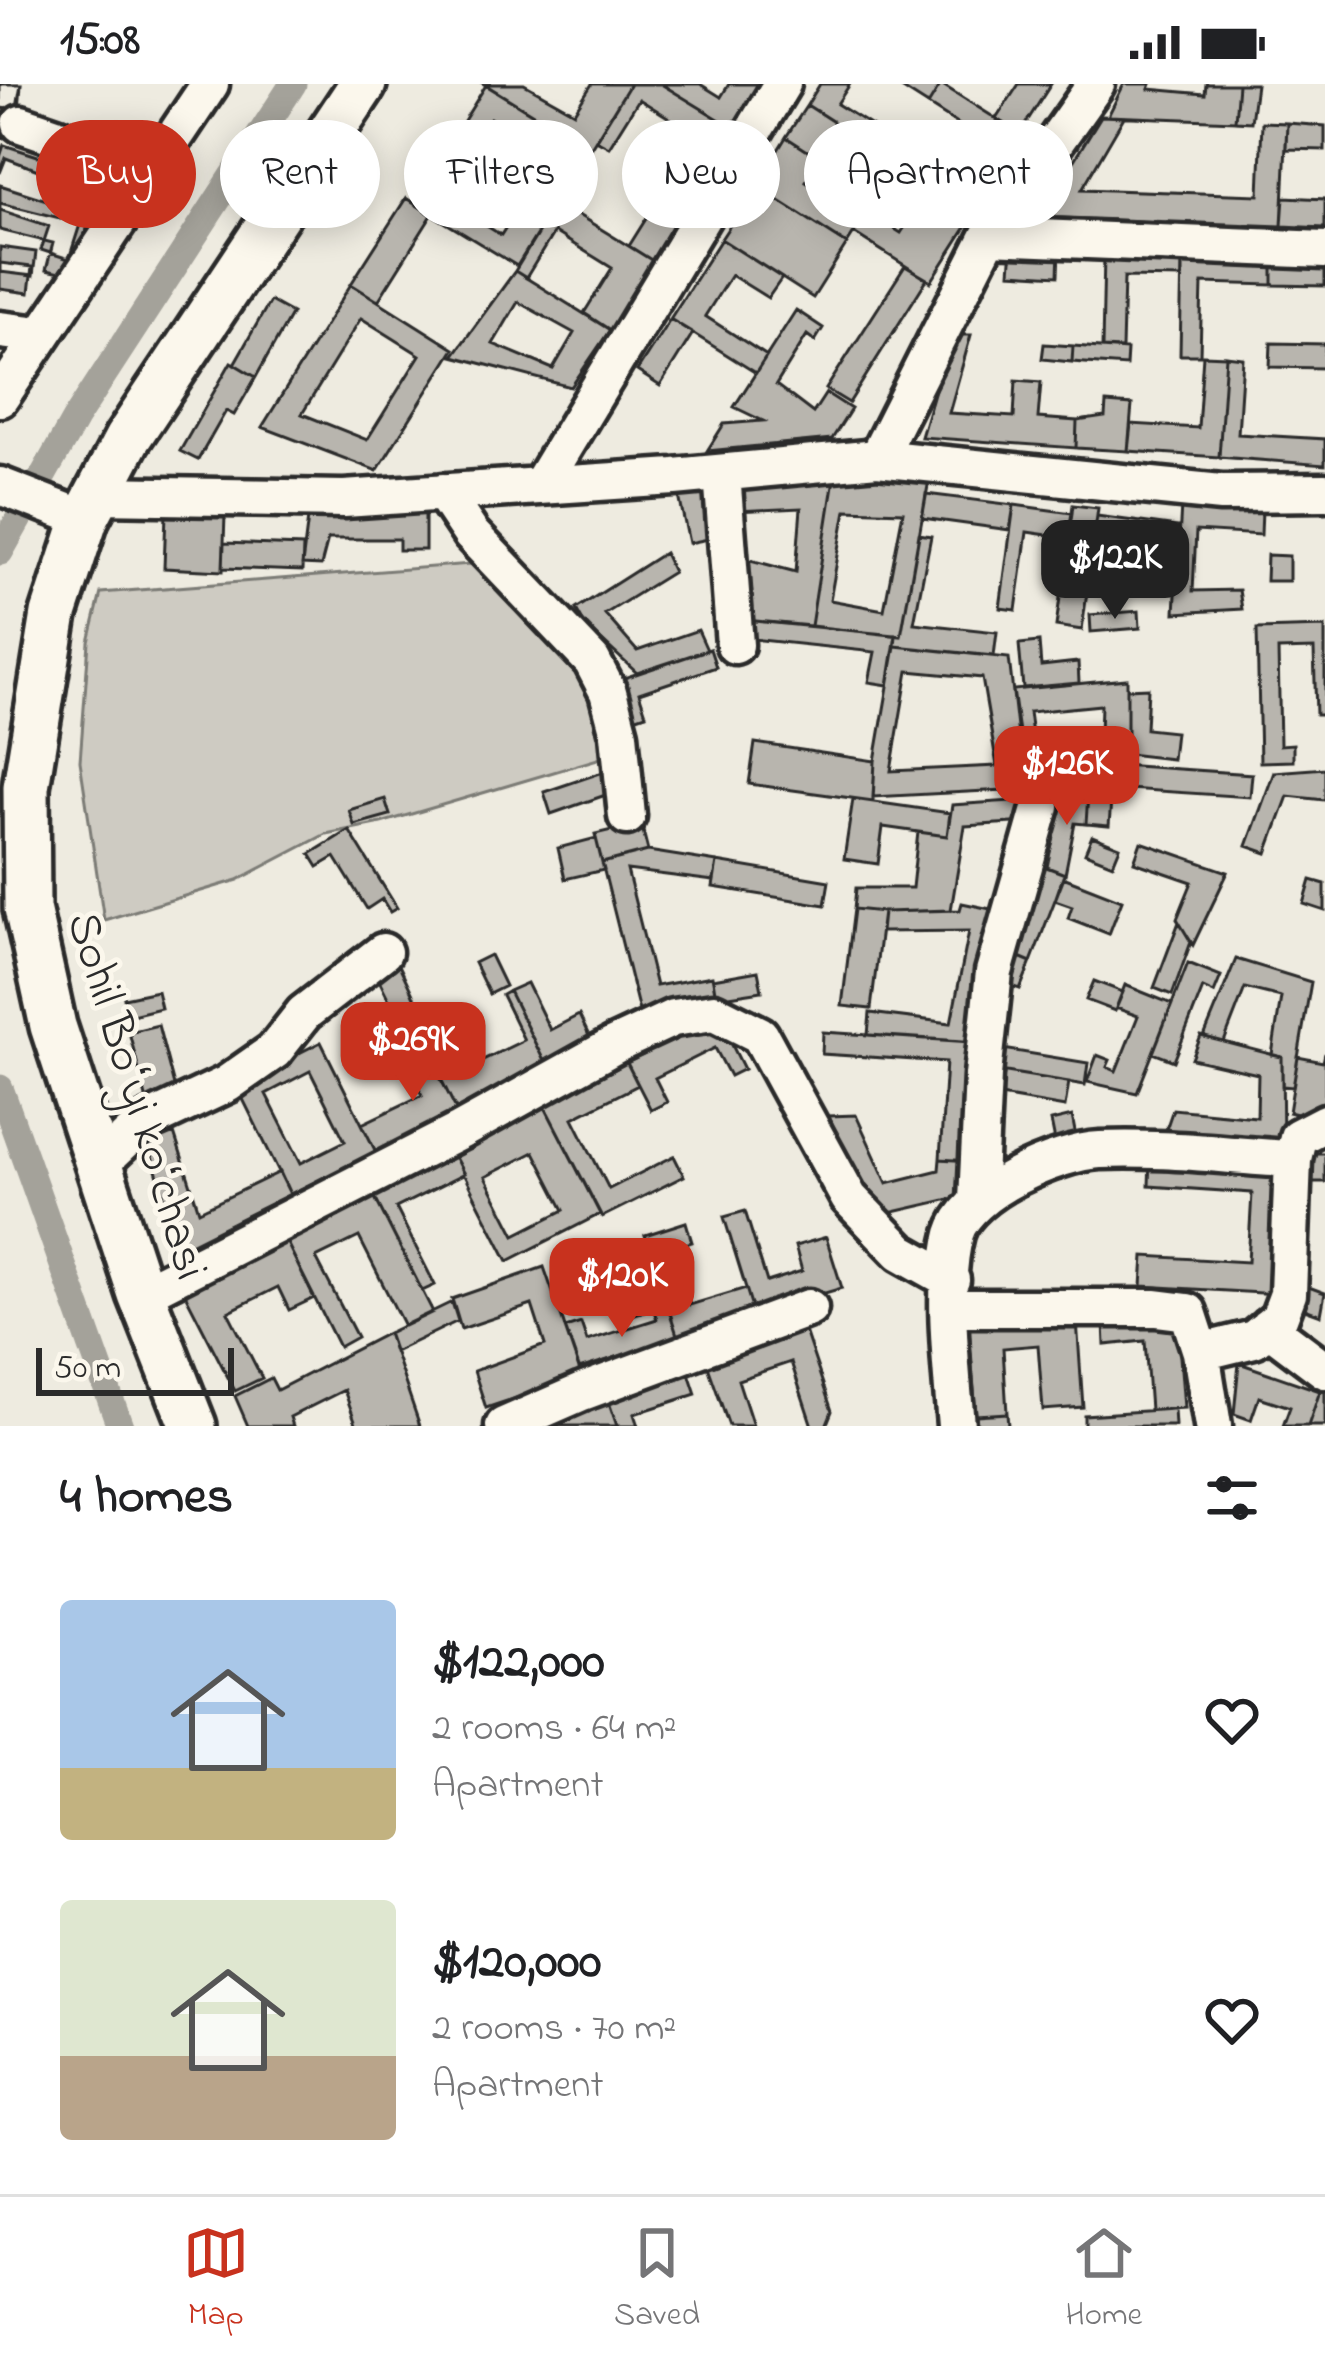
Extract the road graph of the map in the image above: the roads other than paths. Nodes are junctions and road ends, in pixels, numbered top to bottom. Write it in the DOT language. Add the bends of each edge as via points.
graph roads {
  1 [pos="363,84"];
  2 [pos="782,84"];
  3 [pos="1096,84"];
  4 [pos="209,85"];
  5 [pos="185,120"];
  6 [pos="21,124"];
  7 [pos="36,129"];
  8 [pos="112,228"];
  9 [pos="989,236"];
  10 [pos="1325,250"];
  11 [pos="0,330"];
  12 [pos="40,335"];
  13 [pos="0,398"];
  14 [pos="877,458"];
  15 [pos="722,473"];
  16 [pos="0,486"];
  17 [pos="540,486"];
  18 [pos="1325,491"];
  19 [pos="443,492"];
  20 [pos="92,507"];
  21 [pos="735,645"];
  22 [pos="1041,806"];
  23 [pos="627,816"];
  24 [pos="382,952"];
  25 [pos="1325,1123"];
  26 [pos="1293,1159"];
  27 [pos="99,1165"];
  28 [pos="977,1200"];
  29 [pos="141,1294"];
  30 [pos="950,1294"];
  31 [pos="809,1308"];
  32 [pos="1268,1327"];
  33 [pos="1202,1352"];
  34 [pos="1325,1370"];
  35 [pos="193,1426"];
  36 [pos="504,1426"];
  37 [pos="956,1426"];
  38 [pos="1213,1426"];
  1 -- 20 [label="main road, Sohil Boʻyi koʻchasi" via="127,440"];
  2 -- 17 [label="street"];
  3 -- 9 [label="street"];
  4 -- 5 [label="street"];
  6 -- 7 [label="street"];
  8 -- 12 [label="street"];
  9 -- 10 [label="street"];
  9 -- 14 [label="street"];
  11 -- 12 [label="street"];
  12 -- 13 [label="street"];
  14 -- 15 [label="street"];
  14 -- 18 [label="street" via="1220,493"];
  15 -- 17 [label="street"];
  15 -- 21 [label="street"];
  16 -- 20 [label="street"];
  17 -- 19 [label="street"];
  19 -- 20 [label="street"];
  19 -- 23 [label="street" via="471,534 592,661 619,734"];
  20 -- 27 [label="main road, Sohil Boʻyi koʻchasi" via="54,614 26,787 26,908 53,1026"];
  22 -- 28 [label="street" via="994,971"];
  24 -- 27 [label="street" via="304,1013 274,1051 227,1084 142,1124"];
  25 -- 26 [label="street" via="1298,1137"];
  26 -- 28 [label="street" via="1096,1150 1033,1169"];
  26 -- 32 [label="street" via="1288,1294"];
  27 -- 29 [label="main road, Sohil Boʻyi koʻchasi"];
  28 -- 30 [label="street" via="956,1231"];
  29 -- 30 [label="street" via="616,1045 673,1018 714,1012 760,1035 849,1198"];
  29 -- 35 [label="main road, Sohil Boʻyi koʻchasi"];
  30 -- 33 [label="street" via="1188,1312"];
  30 -- 37 [label="street"];
  31 -- 36 [label="street"];
  32 -- 33 [label="street" via="1254,1339"];
  32 -- 34 [label="street"];
  33 -- 38 [label="street"];
}
